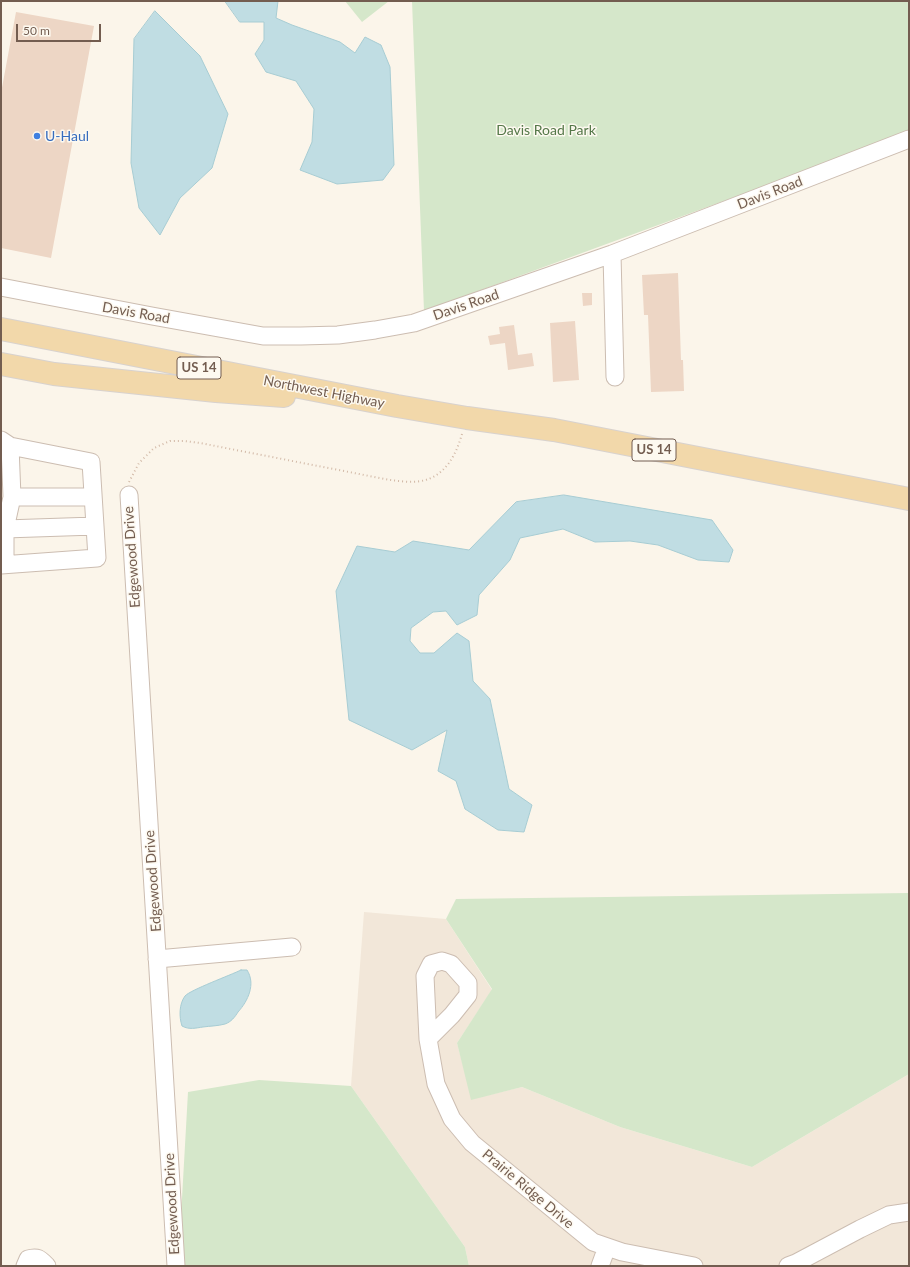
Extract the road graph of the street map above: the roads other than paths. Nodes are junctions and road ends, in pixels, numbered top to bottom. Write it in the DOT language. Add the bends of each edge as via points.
graph roads {
  1 [pos="909,139"];
  2 [pos="612,254"];
  3 [pos="1,288"];
  4 [pos="1,329"];
  5 [pos="1,364"];
  6 [pos="615,377"];
  7 [pos="397,406"];
  8 [pos="6,443"];
  9 [pos="129,495"];
  10 [pos="12,497"];
  11 [pos="93,497"];
  12 [pos="909,499"];
  13 [pos="95,526"];
  14 [pos="5,529"];
  15 [pos="3,564"];
  16 [pos="292,947"];
  17 [pos="157,959"];
  18 [pos="428,1039"];
  19 [pos="909,1212"];
  20 [pos="607,1247"];
  21 [pos="25,1266"];
  22 [pos="47,1266"];
  23 [pos="176,1266"];
  24 [pos="600,1266"];
  25 [pos="694,1266"];
  26 [pos="788,1266"];
  1 -- 2 [label="street, Davis Road"];
  2 -- 3 [label="street, Davis Road" via="414,323 338,335 263,336"];
  2 -- 6 [label="street"];
  4 -- 7 [label="main road, Northwest Highway / US 14"];
  5 -- 7 [label="main road, Northwest Highway / US 14" via="54,374"];
  7 -- 12 [label="main road, US 14" via="554,430"];
  8 -- 10 [label="street"];
  8 -- 11 [label="street" via="90,462"];
  9 -- 17 [label="street, Edgewood Drive"];
  10 -- 11 [label="street"];
  10 -- 14 [label="street"];
  11 -- 13 [label="street"];
  13 -- 14 [label="street"];
  13 -- 15 [label="street" via="97,558"];
  14 -- 15 [label="street"];
  16 -- 17 [label="street"];
  17 -- 23 [label="street, Edgewood Drive"];
  18 -- 20 [label="street, Prairie Ridge Drive" via="436,1084 452,1119 472,1143 593,1242"];
  19 -- 26 [label="street" via="889,1216"];
  20 -- 24 [label="street"];
  20 -- 25 [label="street, Prairie Ridge Drive"];
  21 -- 22 [label="street" via="28,1259 34,1257"];
}
